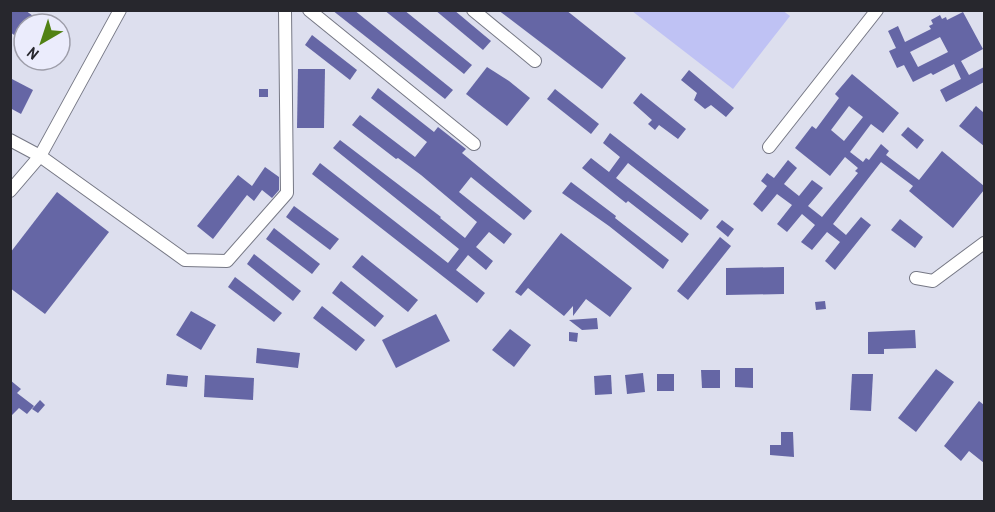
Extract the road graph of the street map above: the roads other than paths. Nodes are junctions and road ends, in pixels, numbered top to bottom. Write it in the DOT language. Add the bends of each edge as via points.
graph roads {
  1 [pos="120,10"];
  2 [pos="285,10"];
  3 [pos="309,10"];
  4 [pos="473,10"];
  5 [pos="878,10"];
  6 [pos="535,61"];
  7 [pos="10,140"];
  8 [pos="474,144"];
  9 [pos="769,147"];
  10 [pos="40,156"];
  11 [pos="10,191"];
  12 [pos="984,243"];
  13 [pos="916,278"];
  1 -- 10 [label="street"];
  2 -- 10 [label="street" via="287,193 227,261 186,260"];
  3 -- 8 [label="street"];
  4 -- 6 [label="street"];
  5 -- 9 [label="street"];
  7 -- 10 [label="street"];
  10 -- 11 [label="street"];
  12 -- 13 [label="street" via="933,281"];
}
